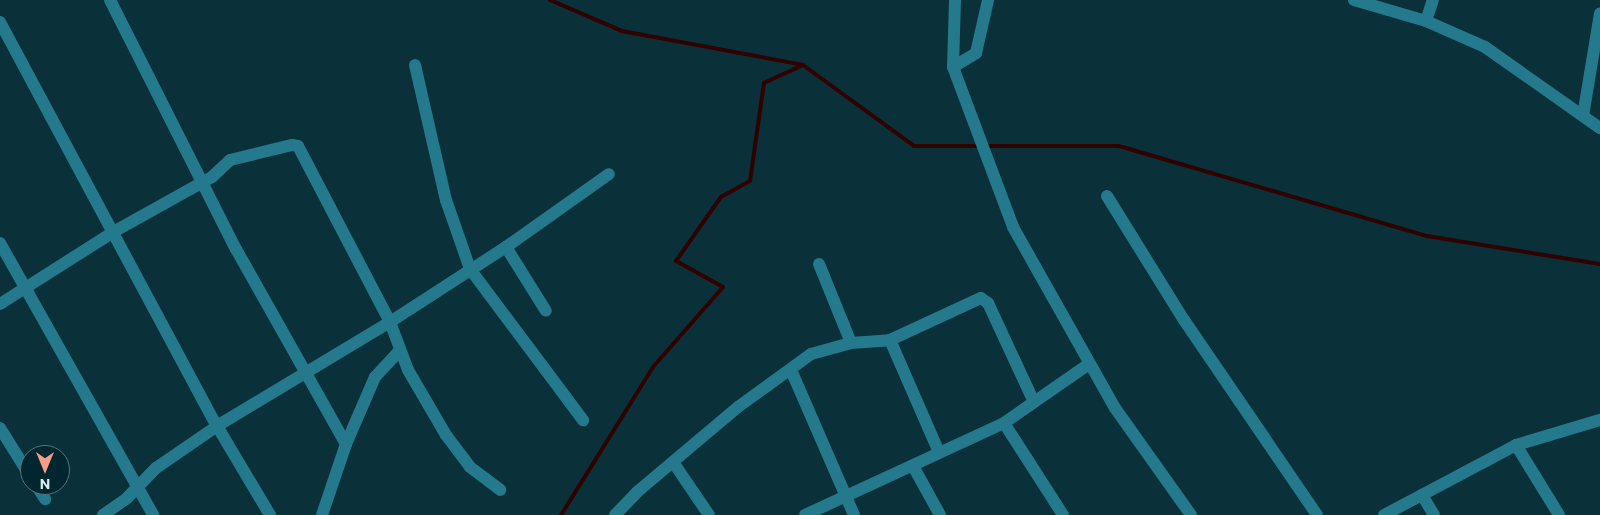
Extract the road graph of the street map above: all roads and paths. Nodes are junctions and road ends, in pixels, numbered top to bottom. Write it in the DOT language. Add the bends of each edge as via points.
graph roads {
  1 [pos="110,0"];
  2 [pos="955,0"];
  3 [pos="988,0"];
  4 [pos="1354,0"];
  5 [pos="1433,0"];
  6 [pos="1600,14"];
  7 [pos="1426,21"];
  8 [pos="0,22"];
  9 [pos="415,65"];
  10 [pos="953,67"];
  11 [pos="1583,116"];
  12 [pos="1600,128"];
  13 [pos="609,174"];
  14 [pos="202,181"];
  15 [pos="1107,196"];
  16 [pos="115,231"];
  17 [pos="0,243"];
  18 [pos="506,247"];
  19 [pos="819,264"];
  20 [pos="470,269"];
  21 [pos="25,290"];
  22 [pos="0,304"];
  23 [pos="546,311"];
  24 [pos="390,322"];
  25 [pos="890,340"];
  26 [pos="851,343"];
  27 [pos="399,351"];
  28 [pos="1089,364"];
  29 [pos="791,370"];
  30 [pos="305,374"];
  31 [pos="1034,402"];
  32 [pos="583,420"];
  33 [pos="1600,420"];
  34 [pos="1004,423"];
  35 [pos="217,426"];
  36 [pos="0,428"];
  37 [pos="346,444"];
  38 [pos="1516,445"];
  39 [pos="939,452"];
  40 [pos="20,460"];
  41 [pos="673,462"];
  42 [pos="914,466"];
  43 [pos="138,484"];
  44 [pos="500,490"];
  45 [pos="844,494"];
  46 [pos="42,495"];
  47 [pos="1422,495"];
  48 [pos="44,499"];
  49 [pos="104,515"];
  50 [pos="153,515"];
  51 [pos="270,515"];
  52 [pos="322,515"];
  53 [pos="615,515"];
  54 [pos="709,515"];
  55 [pos="804,515"];
  56 [pos="854,515"];
  57 [pos="940,515"];
  58 [pos="1063,515"];
  59 [pos="1191,515"];
  60 [pos="1317,515"];
  61 [pos="1384,515"];
  62 [pos="1434,515"];
  63 [pos="1559,515"];
  1 -- 14 [label="street" via="182,148"];
  2 -- 10 [label="street"];
  3 -- 10 [label="street" via="976,53"];
  4 -- 7 [label="street"];
  5 -- 7 [label="street"];
  6 -- 11 [label="street"];
  7 -- 11 [label="street" via="1485,47"];
  8 -- 16 [label="street"];
  9 -- 20 [label="street" via="446,200"];
  10 -- 28 [label="street" via="1013,227"];
  11 -- 12 [label="street"];
  13 -- 18 [label="street"];
  14 -- 16 [label="street"];
  14 -- 24 [label="street" via="216,174 230,160 298,146"];
  14 -- 30 [label="street"];
  15 -- 60 [label="street" via="1184,320"];
  16 -- 21 [label="street"];
  16 -- 35 [label="street"];
  17 -- 21 [label="street"];
  18 -- 20 [label="street"];
  18 -- 23 [label="street"];
  19 -- 26 [label="street"];
  20 -- 24 [label="street"];
  20 -- 32 [label="street"];
  21 -- 22 [label="street"];
  21 -- 43 [label="street"];
  24 -- 27 [label="street"];
  24 -- 30 [label="street"];
  25 -- 26 [label="street"];
  25 -- 31 [label="street" via="985,298"];
  25 -- 39 [label="street"];
  26 -- 29 [label="street" via="811,354"];
  27 -- 37 [label="street" via="375,378"];
  27 -- 44 [label="street" via="446,435 470,467"];
  28 -- 31 [label="street"];
  28 -- 59 [label="street" via="1115,408"];
  29 -- 41 [label="street" via="761,388"];
  29 -- 45 [label="street"];
  30 -- 35 [label="street"];
  30 -- 37 [label="street"];
  31 -- 34 [label="street"];
  33 -- 38 [label="street"];
  34 -- 39 [label="street"];
  34 -- 58 [label="street"];
  35 -- 43 [label="street"];
  35 -- 51 [label="street"];
  36 -- 40 [label="street"];
  37 -- 52 [label="street"];
  38 -- 47 [label="street"];
  38 -- 63 [label="street"];
  39 -- 42 [label="street"];
  41 -- 53 [label="street"];
  41 -- 54 [label="street"];
  42 -- 45 [label="street"];
  42 -- 57 [label="street"];
  43 -- 49 [label="street" via="127,498"];
  43 -- 50 [label="street"];
  45 -- 55 [label="street"];
  45 -- 56 [label="street"];
  46 -- 48 [label="street"];
  47 -- 61 [label="street"];
  47 -- 62 [label="street"];
}
